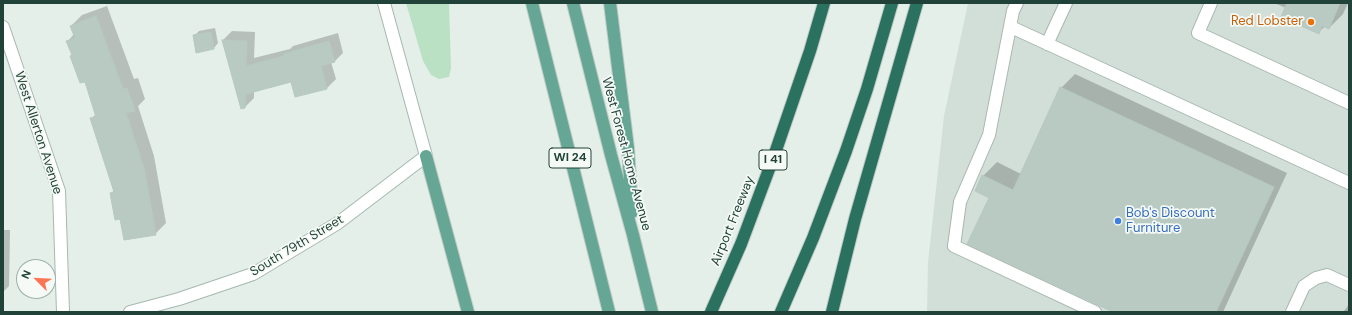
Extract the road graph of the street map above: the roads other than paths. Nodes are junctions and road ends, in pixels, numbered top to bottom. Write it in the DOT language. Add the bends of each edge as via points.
graph roads {
  1 [pos="384,3"];
  2 [pos="532,3"];
  3 [pos="573,3"];
  4 [pos="610,3"];
  5 [pos="824,3"];
  6 [pos="892,3"];
  7 [pos="917,3"];
  8 [pos="1016,3"];
  9 [pos="1066,3"];
  10 [pos="1211,3"];
  11 [pos="3,27"];
  12 [pos="1011,27"];
  13 [pos="1047,44"];
  14 [pos="1349,103"];
  15 [pos="426,156"];
  16 [pos="1349,183"];
  17 [pos="633,235"];
  18 [pos="1349,285"];
  19 [pos="63,312"];
  20 [pos="130,312"];
  21 [pos="468,312"];
  22 [pos="609,312"];
  23 [pos="652,312"];
  24 [pos="711,312"];
  25 [pos="781,312"];
  26 [pos="832,312"];
  27 [pos="1095,312"];
  28 [pos="1292,312"];
  1 -- 15 [label="street"];
  2 -- 22 [label="main road, WI 24"];
  3 -- 17 [label="main road, West Forest Home Avenue / WI 24"];
  4 -- 17 [label="main road" via="628,148"];
  5 -- 24 [label="highway, Airport Freeway / I 41" via="774,156 741,244"];
  6 -- 25 [label="highway" via="846,151"];
  7 -- 26 [label="highway" via="855,219"];
  8 -- 12 [label="street"];
  9 -- 13 [label="street"];
  10 -- 14 [label="street" via="1198,34"];
  11 -- 19 [label="street, West Allerton Avenue" via="59,191"];
  12 -- 13 [label="street"];
  12 -- 27 [label="street" via="989,135 960,202 954,246"];
  13 -- 16 [label="street"];
  15 -- 20 [label="street, South 79th Street" via="338,223 253,274 179,299"];
  15 -- 21 [label="main road"];
  17 -- 23 [label="main road, West Forest Home Avenue / WI 24"];
  18 -- 28 [label="street" via="1327,276 1316,278 1304,286"];
}
